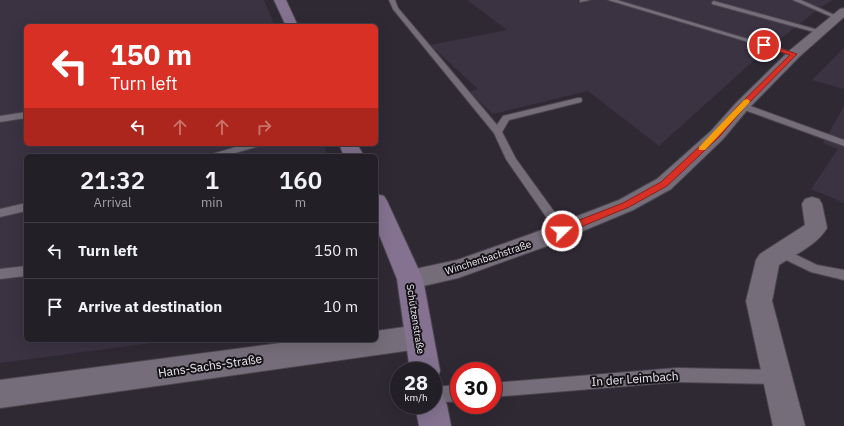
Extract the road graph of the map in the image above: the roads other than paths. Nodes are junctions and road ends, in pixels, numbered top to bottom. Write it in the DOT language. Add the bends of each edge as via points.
graph roads {
  1 [pos="280,0"];
  2 [pos="392,0"];
  3 [pos="611,0"];
  4 [pos="796,0"];
  5 [pos="714,3"];
  6 [pos="840,14"];
  7 [pos="291,24"];
  8 [pos="820,32"];
  9 [pos="794,54"];
  10 [pos="578,100"];
  11 [pos="742,106"];
  12 [pos="24,115"];
  13 [pos="0,119"];
  14 [pos="498,132"];
  15 [pos="844,143"];
  16 [pos="249,146"];
  17 [pos="222,154"];
  18 [pos="812,204"];
  19 [pos="24,207"];
  20 [pos="378,209"];
  21 [pos="0,213"];
  22 [pos="562,231"];
  23 [pos="782,253"];
  24 [pos="24,271"];
  25 [pos="0,274"];
  26 [pos="844,275"];
  27 [pos="410,279"];
  28 [pos="419,337"];
  29 [pos="423,362"];
  30 [pos="777,377"];
  31 [pos="502,389"];
  32 [pos="0,394"];
  33 [pos="433,414"];
  34 [pos="435,426"];
  35 [pos="789,426"];
  1 -- 7 [label="street"];
  2 -- 14 [label="lane" via="395,8"];
  3 -- 9 [label="lane"];
  4 -- 6 [label="lane"];
  5 -- 8 [label="lane"];
  6 -- 8 [label="street, Winchenbachstraße"];
  8 -- 9 [label="street, Winchenbachstraße"];
  9 -- 11 [label="street, Winchenbachstraße"];
  10 -- 14 [label="lane" via="506,118"];
  11 -- 15 [label="lane"];
  11 -- 22 [label="street, Winchenbachstraße" via="717,135 664,184 626,205"];
  12 -- 13 [label="lane"];
  14 -- 22 [label="lane" via="511,159"];
  16 -- 17 [label="lane"];
  18 -- 23 [label="street" via="816,228"];
  19 -- 21 [label="lane"];
  20 -- 27 [label="street, Schützenstraße"];
  22 -- 27 [label="street, Winchenbachstraße" via="458,269"];
  23 -- 26 [label="lane" via="815,269"];
  23 -- 30 [label="street" via="768,260 759,301"];
  24 -- 25 [label="lane"];
  27 -- 28 [label="street, Schützenstraße"];
  28 -- 29 [label="street, Schützenstraße"];
  28 -- 32 [label="street, Hans-Sachs-Straße"];
  30 -- 31 [label="lane, In der Leimbach" via="677,375"];
  30 -- 35 [label="street"];
  33 -- 34 [label="street"];
}
